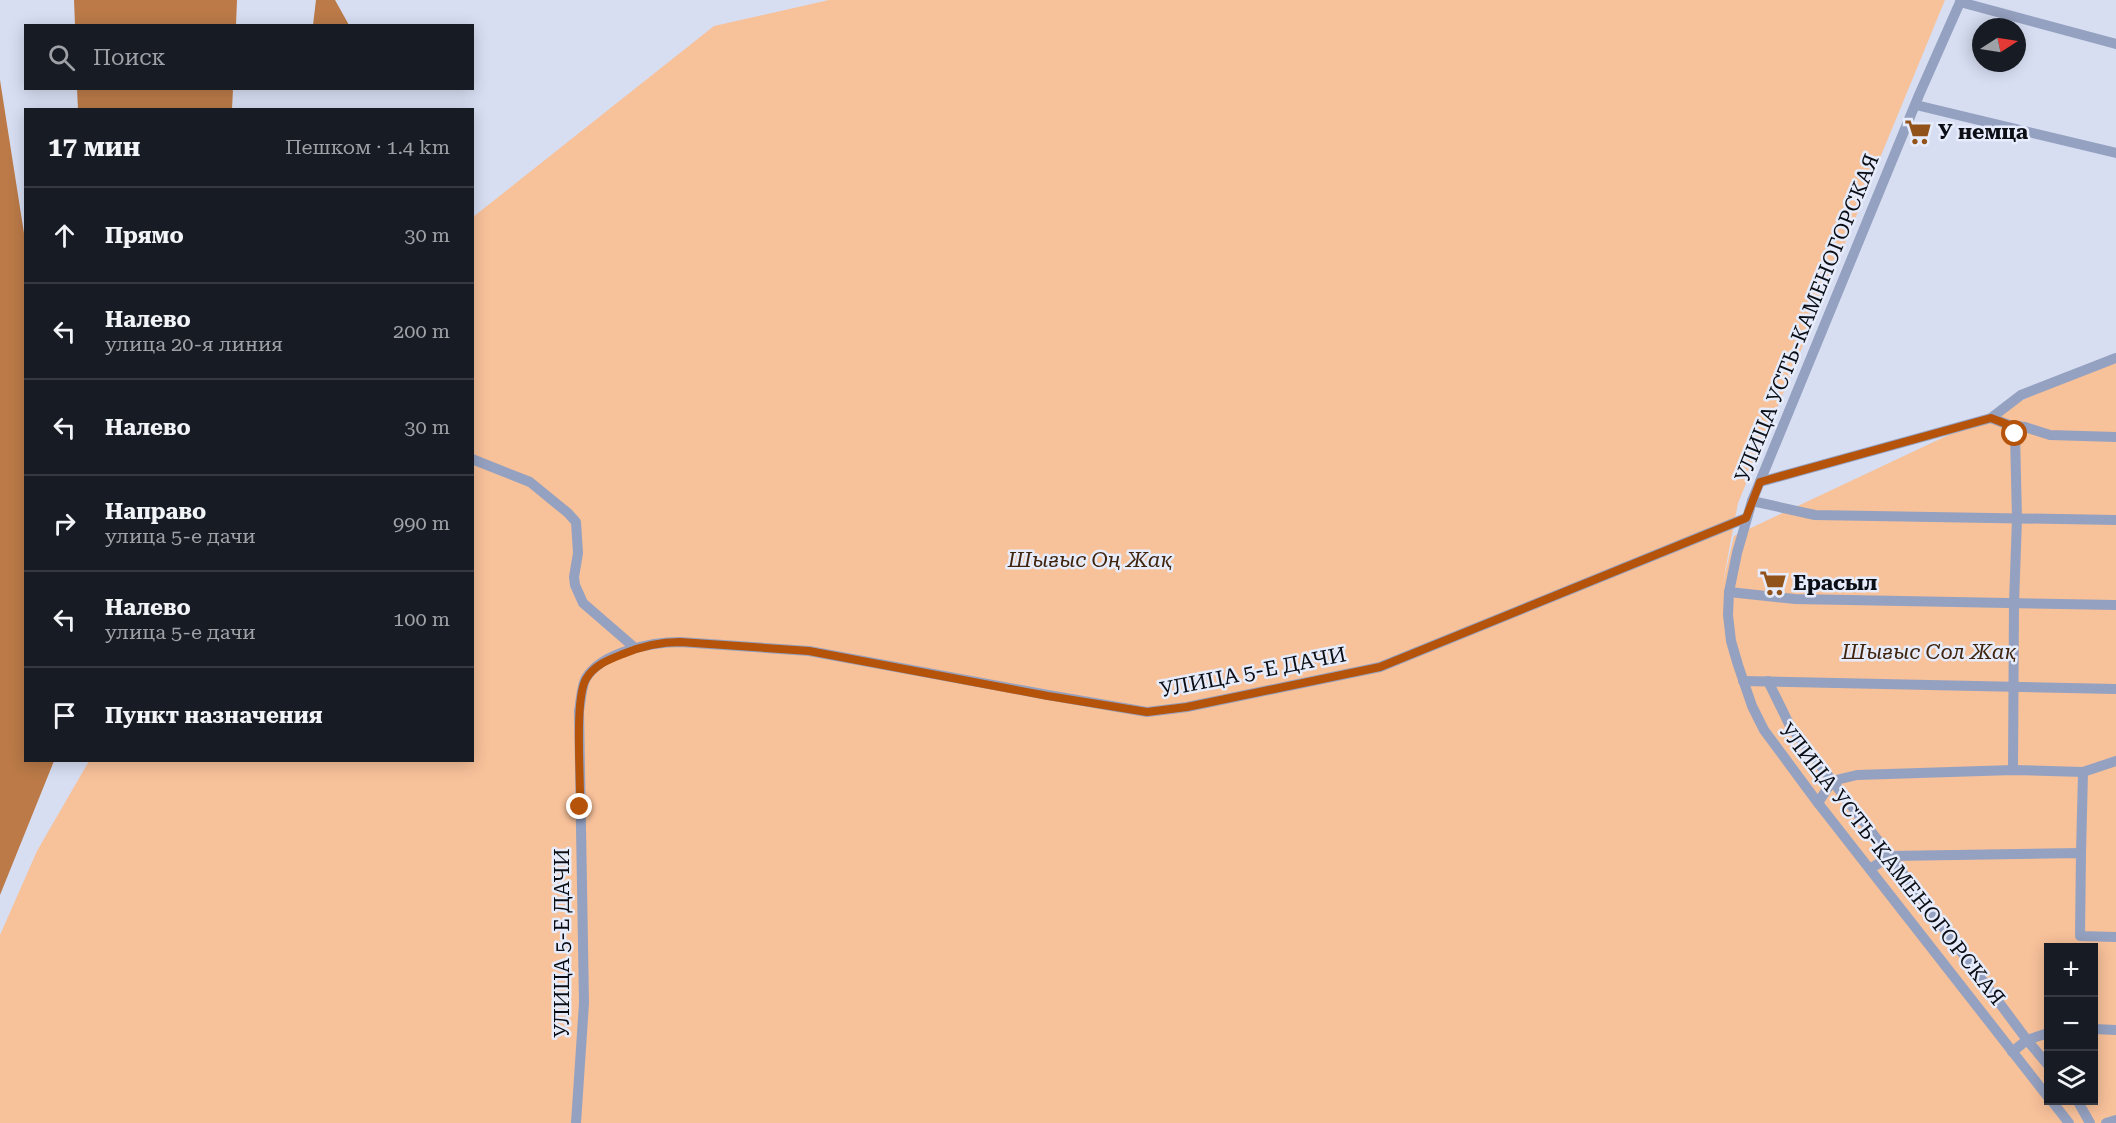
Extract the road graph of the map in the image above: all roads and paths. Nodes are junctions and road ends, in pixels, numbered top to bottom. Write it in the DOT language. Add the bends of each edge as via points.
graph roads {
  1 [pos="1960,1"];
  2 [pos="2116,44"];
  3 [pos="1916,105"];
  4 [pos="2116,153"];
  5 [pos="2116,358"];
  6 [pos="1991,418"];
  7 [pos="2009,425"];
  8 [pos="2116,437"];
  9 [pos="474,460"];
  10 [pos="1760,482"];
  11 [pos="1752,501"];
  12 [pos="1746,518"];
  13 [pos="2017,519"];
  14 [pos="2116,520"];
  15 [pos="1729,592"];
  16 [pos="2014,603"];
  17 [pos="2116,605"];
  18 [pos="635,648"];
  19 [pos="1743,681"];
  20 [pos="1768,681"];
  21 [pos="2015,688"];
  22 [pos="2116,688"];
  23 [pos="2116,761"];
  24 [pos="2013,770"];
  25 [pos="2083,772"];
  26 [pos="1832,781"];
  27 [pos="1818,803"];
  28 [pos="2081,853"];
  29 [pos="1890,856"];
  30 [pos="1870,869"];
  31 [pos="2080,936"];
  32 [pos="2116,937"];
  33 [pos="2080,943"];
  34 [pos="2098,1029"];
  35 [pos="2116,1030"];
  36 [pos="2044,1035"];
  37 [pos="2027,1040"];
  38 [pos="2012,1052"];
  39 [pos="2044,1059"];
  40 [pos="2044,1092"];
  41 [pos="2055,1105"];
  42 [pos="2079,1105"];
  43 [pos="2116,1120"];
  44 [pos="576,1123"];
  45 [pos="2069,1123"];
  46 [pos="2090,1123"];
  47 [pos="2106,1123"];
  1 -- 2 [label="street"];
  1 -- 3 [label="street, УЛИЦА УСТЬ-КАМЕНОГОРСКАЯ"];
  3 -- 4 [label="street"];
  3 -- 10 [label="street, УЛИЦА УСТЬ-КАМЕНОГОРСКАЯ"];
  5 -- 6 [label="street" via="2021,395"];
  6 -- 7 [label="street"];
  6 -- 10 [label="street"];
  7 -- 8 [label="street" via="2050,435"];
  7 -- 13 [label="street" via="2015,434"];
  9 -- 18 [label="street" via="530,482 576,522 578,553 574,577 583,603"];
  10 -- 11 [label="street, УЛИЦА УСТЬ-КАМЕНОГОРСКАЯ"];
  11 -- 12 [label="street, УЛИЦА УСТЬ-КАМЕНОГОРСКАЯ"];
  11 -- 13 [label="street" via="1815,515"];
  12 -- 15 [label="street, УЛИЦА УСТЬ-КАМЕНОГОРСКАЯ"];
  12 -- 18 [label="street, УЛИЦА 5-Е ДАЧИ" via="1380,667 1147,712 809,651 680,642"];
  13 -- 14 [label="street"];
  13 -- 16 [label="street"];
  15 -- 16 [label="street" via="1795,599"];
  15 -- 19 [label="street, УЛИЦА УСТЬ-КАМЕНОГОРСКАЯ" via="1731,641"];
  16 -- 17 [label="street"];
  16 -- 21 [label="street"];
  18 -- 44 [label="street, УЛИЦА 5-Е ДАЧИ" via="591,671 584,681 579,711 584,1003"];
  19 -- 20 [label="street"];
  19 -- 27 [label="street, УЛИЦА УСТЬ-КАМЕНОГОРСКАЯ" via="1764,730"];
  20 -- 21 [label="street"];
  20 -- 26 [label="street" via="1790,726"];
  21 -- 22 [label="street"];
  21 -- 24 [label="street"];
  23 -- 25 [label="street"];
  24 -- 25 [label="street"];
  24 -- 26 [label="street" via="1857,775"];
  25 -- 28 [label="street"];
  26 -- 27 [label="street"];
  26 -- 29 [label="street"];
  27 -- 30 [label="street, УЛИЦА УСТЬ-КАМЕНОГОРСКАЯ"];
  28 -- 29 [label="street"];
  28 -- 31 [label="street"];
  29 -- 30 [label="street"];
  29 -- 37 [label="street"];
  30 -- 38 [label="street, УЛИЦА УСТЬ-КАМЕНОГОРСКАЯ"];
  31 -- 32 [label="street"];
  31 -- 33 [label="street"];
  34 -- 35 [label="street"];
  36 -- 37 [label="street"];
  37 -- 38 [label="street"];
  37 -- 39 [label="street"];
  38 -- 40 [label="street, УЛИЦА УСТЬ-КАМЕНОГОРСКАЯ"];
  41 -- 45 [label="street, УЛИЦА УСТЬ-КАМЕНОГОРСКАЯ"];
  42 -- 46 [label="street"];
  43 -- 47 [label="street"];
}
